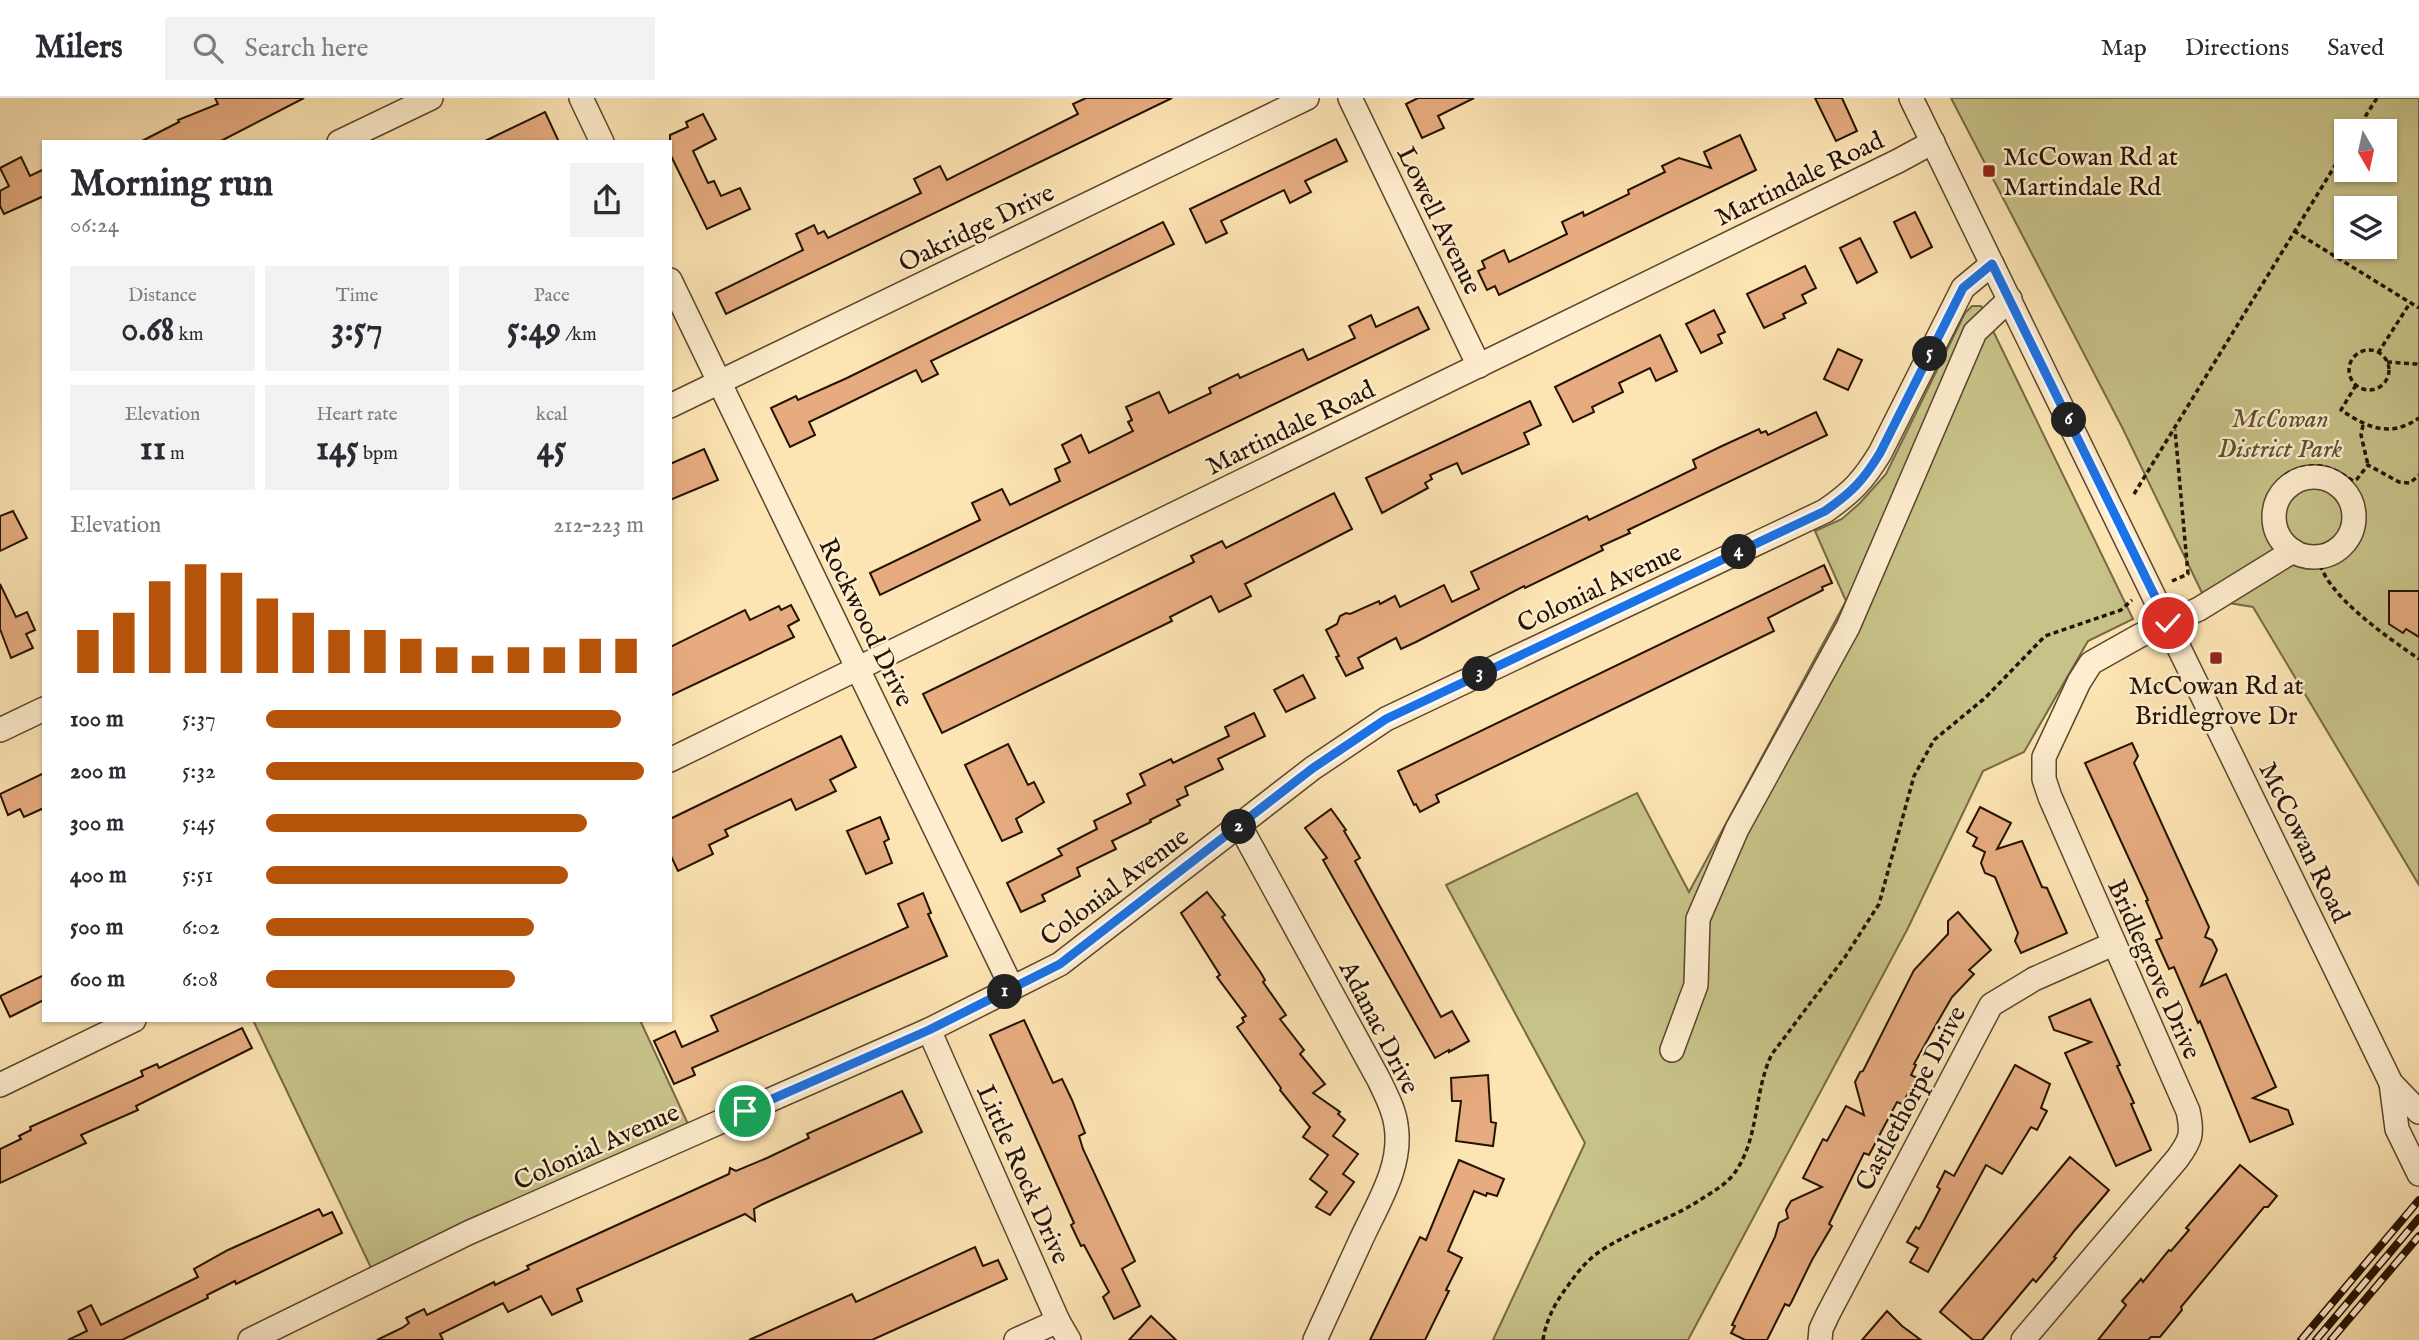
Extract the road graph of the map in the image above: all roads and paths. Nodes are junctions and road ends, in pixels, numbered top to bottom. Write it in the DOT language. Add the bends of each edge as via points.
graph roads {
  1 [pos="431,98"];
  2 [pos="581,98"];
  3 [pos="1307,98"];
  4 [pos="1350,98"];
  5 [pos="1911,98"];
  6 [pos="2377,98"];
  7 [pos="2364,119"];
  8 [pos="343,140"];
  9 [pos="601,140"];
  10 [pos="1933,142"];
  11 [pos="2334,167"];
  12 [pos="2294,232"];
  13 [pos="1992,264"];
  14 [pos="672,284"];
  15 [pos="2010,299"];
  16 [pos="2410,303"];
  17 [pos="2419,309"];
  18 [pos="2378,353"];
  19 [pos="2387,362"];
  20 [pos="2418,363"];
  21 [pos="1479,366"];
  22 [pos="720,382"];
  23 [pos="2356,385"];
  24 [pos="672,405"];
  25 [pos="2419,418"];
  26 [pos="2363,425"];
  27 [pos="2174,428"];
  28 [pos="2368,465"];
  29 [pos="2284,475"];
  30 [pos="2419,475"];
  31 [pos="2134,494"];
  32 [pos="2293,551"];
  33 [pos="2318,557"];
  34 [pos="2172,581"];
  35 [pos="2132,600"];
  36 [pos="2168,623"];
  37 [pos="2419,659"];
  38 [pos="859,669"];
  39 [pos="42,710"];
  40 [pos="2,725"];
  41 [pos="672,759"];
  42 [pos="1240,826"];
  43 [pos="2113,944"];
  44 [pos="1012,988"];
  45 [pos="130,1022"];
  46 [pos="929,1030"];
  47 [pos="1672,1050"];
  48 [pos="2391,1083"];
  49 [pos="0,1085"];
  50 [pos="2419,1112"];
  51 [pos="2419,1174"];
  52 [pos="1063,1331"];
  53 [pos="250,1340"];
  54 [pos="1016,1340"];
  55 [pos="1315,1340"];
  56 [pos="1543,1340"];
  57 [pos="1820,1340"];
  58 [pos="2023,1340"];
  1 -- 8 [label="street"];
  2 -- 9 [label="street"];
  3 -- 22 [label="street, Oakridge Drive"];
  4 -- 21 [label="street, Lowell Avenue"];
  5 -- 10 [label="street, McCowan Road"];
  6 -- 7 [label="path"];
  10 -- 13 [label="street, McCowan Road"];
  10 -- 21 [label="street, Martindale Road"];
  11 -- 12 [label="path"];
  12 -- 16 [label="path"];
  12 -- 27 [label="path"];
  13 -- 15 [label="street, McCowan Road"];
  13 -- 42 [label="street, Colonial Avenue" via="1963,288 1880,453 1848,495 1825,511 1386,719 1313,768"];
  14 -- 22 [label="street, Rockwood Drive"];
  15 -- 36 [label="street, McCowan Road"];
  15 -- 47 [label="street" via="1975,332 1848,627 1737,829 1698,919 1696,985"];
  16 -- 17 [label="path"];
  16 -- 18 [label="path"];
  18 -- 19 [label="path"];
  18 -- 23 [label="path" via="2360,353 2351,362 2350,374"];
  19 -- 20 [label="path"];
  19 -- 23 [label="path" via="2388,376 2381,386 2368,390"];
  21 -- 38 [label="street, Martindale Road"];
  22 -- 24 [label="street, Oakridge Drive"];
  22 -- 38 [label="street, Rockwood Drive"];
  23 -- 26 [label="path" via="2341,410"];
  25 -- 26 [label="path" via="2406,427"];
  26 -- 28 [label="path"];
  27 -- 31 [label="path"];
  27 -- 34 [label="path" via="2188,574"];
  28 -- 29 [label="path" via="2353,481 2325,465 2301,467"];
  28 -- 30 [label="path" via="2399,482 2410,483"];
  32 -- 33 [label="street"];
  32 -- 33 [label="street" via="2275,530 2275,503 2292,482 2319,476 2343,488 2351,500 2354,525 2341,547"];
  32 -- 36 [label="street, Bridlegrove Drive"];
  33 -- 37 [label="path" via="2319,567 2347,601 2371,625"];
  35 -- 56 [label="path" via="2121,610 2045,636 1985,698 1934,740 1914,776 1879,904 1772,1054 1748,1145 1732,1177 1685,1210 1597,1253 1562,1293"];
  36 -- 43 [label="street, Bridlegrove Drive" via="2091,663 2044,757 2050,797"];
  36 -- 48 [label="street, McCowan Road"];
  38 -- 41 [label="street, Martindale Road"];
  38 -- 44 [label="street, Rockwood Drive"];
  39 -- 40 [label="street"];
  42 -- 44 [label="street, Colonial Avenue" via="1060,964"];
  42 -- 55 [label="street, Adanac Drive" via="1379,1080 1397,1127 1385,1192"];
  43 -- 57 [label="street, Castlethorpe Drive" via="2034,979 1991,1005 1828,1314"];
  43 -- 58 [label="street, Bridlegrove Drive" via="2192,1129 2177,1159"];
  44 -- 46 [label="street, Colonial Avenue"];
  45 -- 49 [label="street"];
  46 -- 52 [label="street, Little Rock Drive"];
  46 -- 53 [label="street, Colonial Avenue" via="468,1233"];
  48 -- 50 [label="street, McCowan Road"];
  48 -- 51 [label="street, McCowan Road" via="2397,1129"];
  52 -- 54 [label="street"];
}
